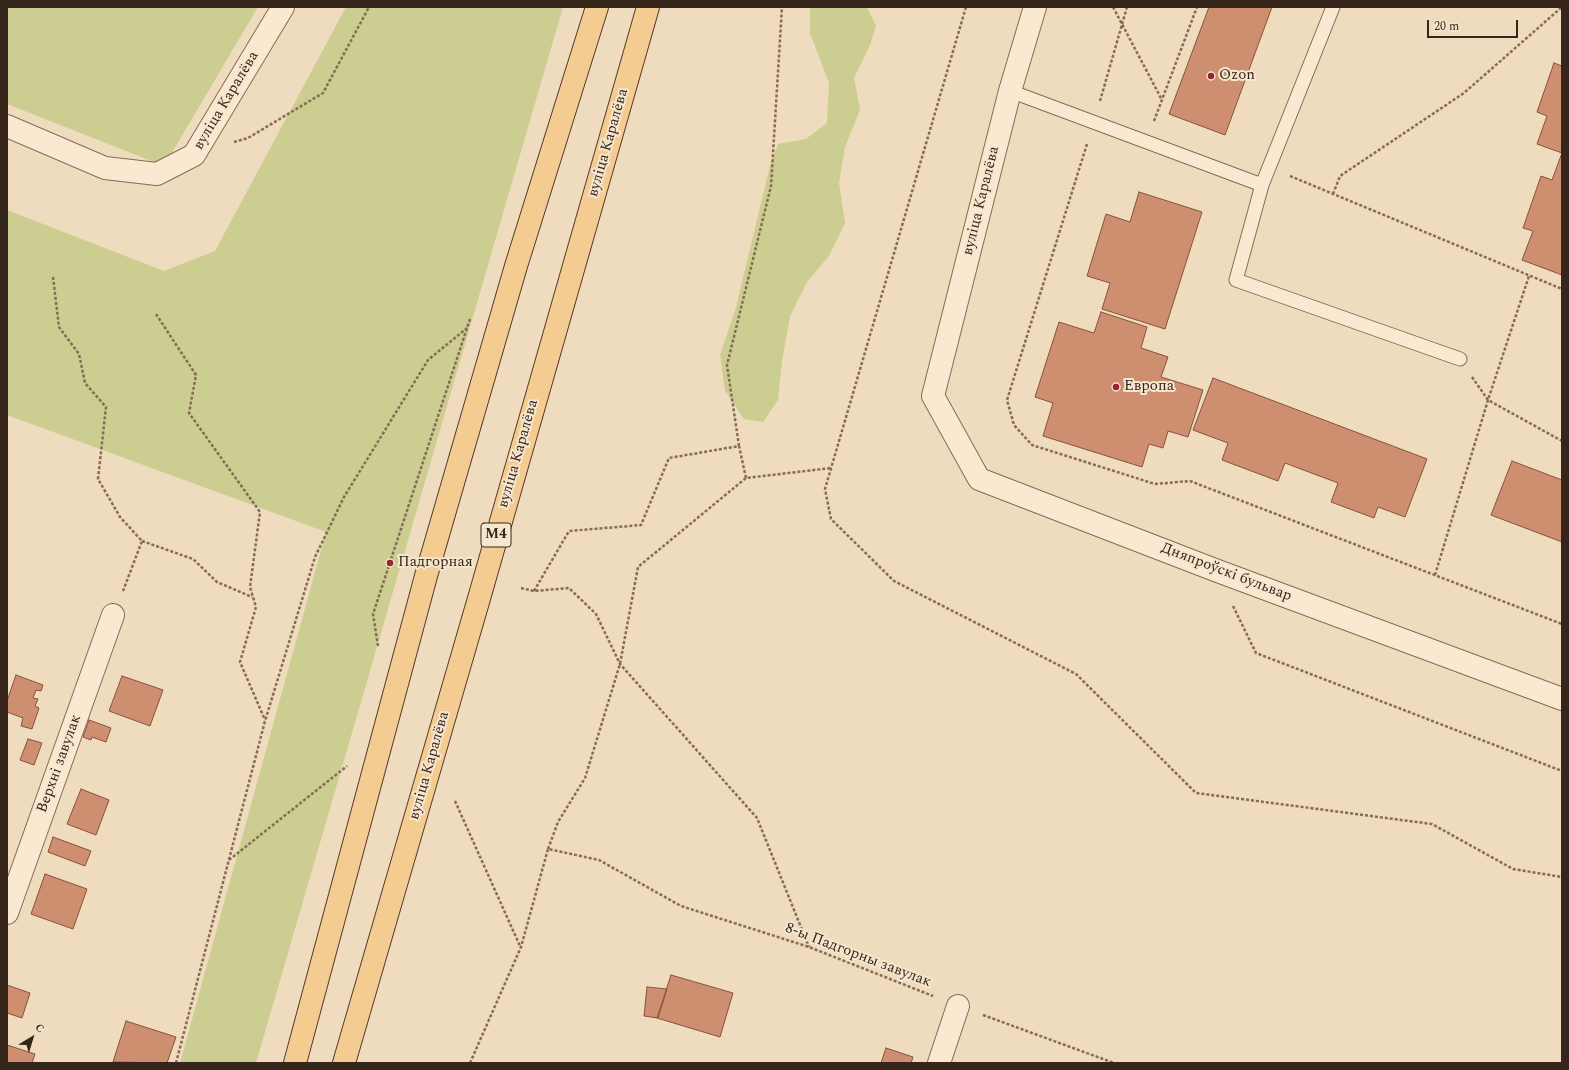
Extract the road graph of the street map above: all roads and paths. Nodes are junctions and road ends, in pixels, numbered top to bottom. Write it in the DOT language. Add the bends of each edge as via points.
graph roads {
  1 [pos="283,7"];
  2 [pos="369,7"];
  3 [pos="597,7"];
  4 [pos="648,7"];
  5 [pos="782,7"];
  6 [pos="966,7"];
  7 [pos="1035,7"];
  8 [pos="1113,7"];
  9 [pos="1127,7"];
  10 [pos="1197,7"];
  11 [pos="1333,7"];
  12 [pos="1562,7"];
  13 [pos="1122,24"];
  14 [pos="1010,91"];
  15 [pos="1162,101"];
  16 [pos="1094,122"];
  17 [pos="7,126"];
  18 [pos="1146,141"];
  19 [pos="194,155"];
  20 [pos="1270,167"];
  21 [pos="1262,185"];
  22 [pos="1333,194"];
  23 [pos="1529,276"];
  24 [pos="53,277"];
  25 [pos="1562,289"];
  26 [pos="156,314"];
  27 [pos="468,328"];
  28 [pos="1460,359"];
  29 [pos="933,396"];
  30 [pos="1488,400"];
  31 [pos="1562,441"];
  32 [pos="739,446"];
  33 [pos="831,468"];
  34 [pos="746,478"];
  35 [pos="142,541"];
  36 [pos="1215,570"];
  37 [pos="1435,575"];
  38 [pos="521,588"];
  39 [pos="534,591"];
  40 [pos="253,597"];
  41 [pos="113,615"];
  42 [pos="1562,624"];
  43 [pos="620,664"];
  44 [pos="1562,699"];
  45 [pos="265,721"];
  46 [pos="347,766"];
  47 [pos="1562,771"];
  48 [pos="455,801"];
  49 [pos="548,849"];
  50 [pos="229,861"];
  51 [pos="1562,877"];
  52 [pos="7,913"];
  53 [pos="521,947"];
  54 [pos="809,947"];
  55 [pos="958,1006"];
  56 [pos="176,1063"];
  57 [pos="295,1063"];
  58 [pos="344,1063"];
  59 [pos="470,1063"];
  60 [pos="939,1063"];
  61 [pos="1114,1063"];
  1 -- 19 [label="street, вуліца Каралёва"];
  2 -- 19 [label="path" via="323,93 248,138"];
  3 -- 57 [label="main road" via="516,266 426,576"];
  4 -- 58 [label="main road, вуліца Каралёва / М4"];
  5 -- 32 [label="path" via="771,186 727,365"];
  6 -- 33 [label="path"];
  7 -- 14 [label="street, вуліца Каралёва"];
  8 -- 13 [label="path"];
  9 -- 13 [label="path"];
  10 -- 15 [label="path"];
  11 -- 20 [label="lane"];
  12 -- 22 [label="path" via="1464,93 1340,176"];
  13 -- 15 [label="path"];
  13 -- 16 [label="path"];
  14 -- 16 [label="lane"];
  14 -- 29 [label="street, вуліца Каралёва"];
  15 -- 18 [label="path"];
  16 -- 18 [label="lane"];
  16 -- 37 [label="path" via="1007,400 1014,425 1032,445 1155,484 1190,481"];
  17 -- 19 [label="street, вуліца Каралёва" via="105,168 157,174"];
  18 -- 21 [label="lane"];
  20 -- 21 [label="lane"];
  20 -- 22 [label="path"];
  21 -- 28 [label="lane" via="1236,280"];
  22 -- 23 [label="path"];
  23 -- 25 [label="path"];
  23 -- 30 [label="path"];
  24 -- 35 [label="path" via="59,327 79,354 85,383 106,407 98,479 120,517"];
  26 -- 40 [label="path" via="196,375 190,413 260,512 250,587"];
  27 -- 45 [label="path" via="428,360 344,497 315,557"];
  28 -- 30 [label="path"];
  29 -- 36 [label="street, Дняпроўскі бульвар" via="979,479"];
  30 -- 31 [label="path"];
  30 -- 37 [label="path"];
  32 -- 34 [label="path"];
  32 -- 39 [label="path" via="669,458 641,525 569,532"];
  33 -- 34 [label="path"];
  33 -- 51 [label="path" via="825,489 831,519 894,581 1076,674 1196,793 1432,824 1513,869"];
  34 -- 43 [label="path" via="638,567"];
  35 -- 40 [label="path" via="193,559 217,582"];
  35 -- 41 [label="path"];
  36 -- 44 [label="street, Дняпроўскі бульвар"];
  36 -- 47 [label="path" via="1256,653"];
  37 -- 42 [label="path"];
  38 -- 39 [label="path"];
  39 -- 43 [label="path" via="569,588 596,614"];
  40 -- 45 [label="path" via="256,607 240,662"];
  41 -- 52 [label="street, Верхні завулак"];
  43 -- 49 [label="path" via="585,778 558,822"];
  43 -- 54 [label="path" via="757,818"];
  45 -- 50 [label="path"];
  46 -- 50 [label="path"];
  48 -- 53 [label="path"];
  49 -- 53 [label="path"];
  49 -- 54 [label="path, 8-ы Падгорны завулак" via="599,860 681,906"];
  50 -- 56 [label="path"];
  53 -- 59 [label="path"];
  54 -- 55 [label="path, 8-ы Падгорны завулак"];
  55 -- 60 [label="street"];
  55 -- 61 [label="path, 8-ы Падгорны завулак"];
}
